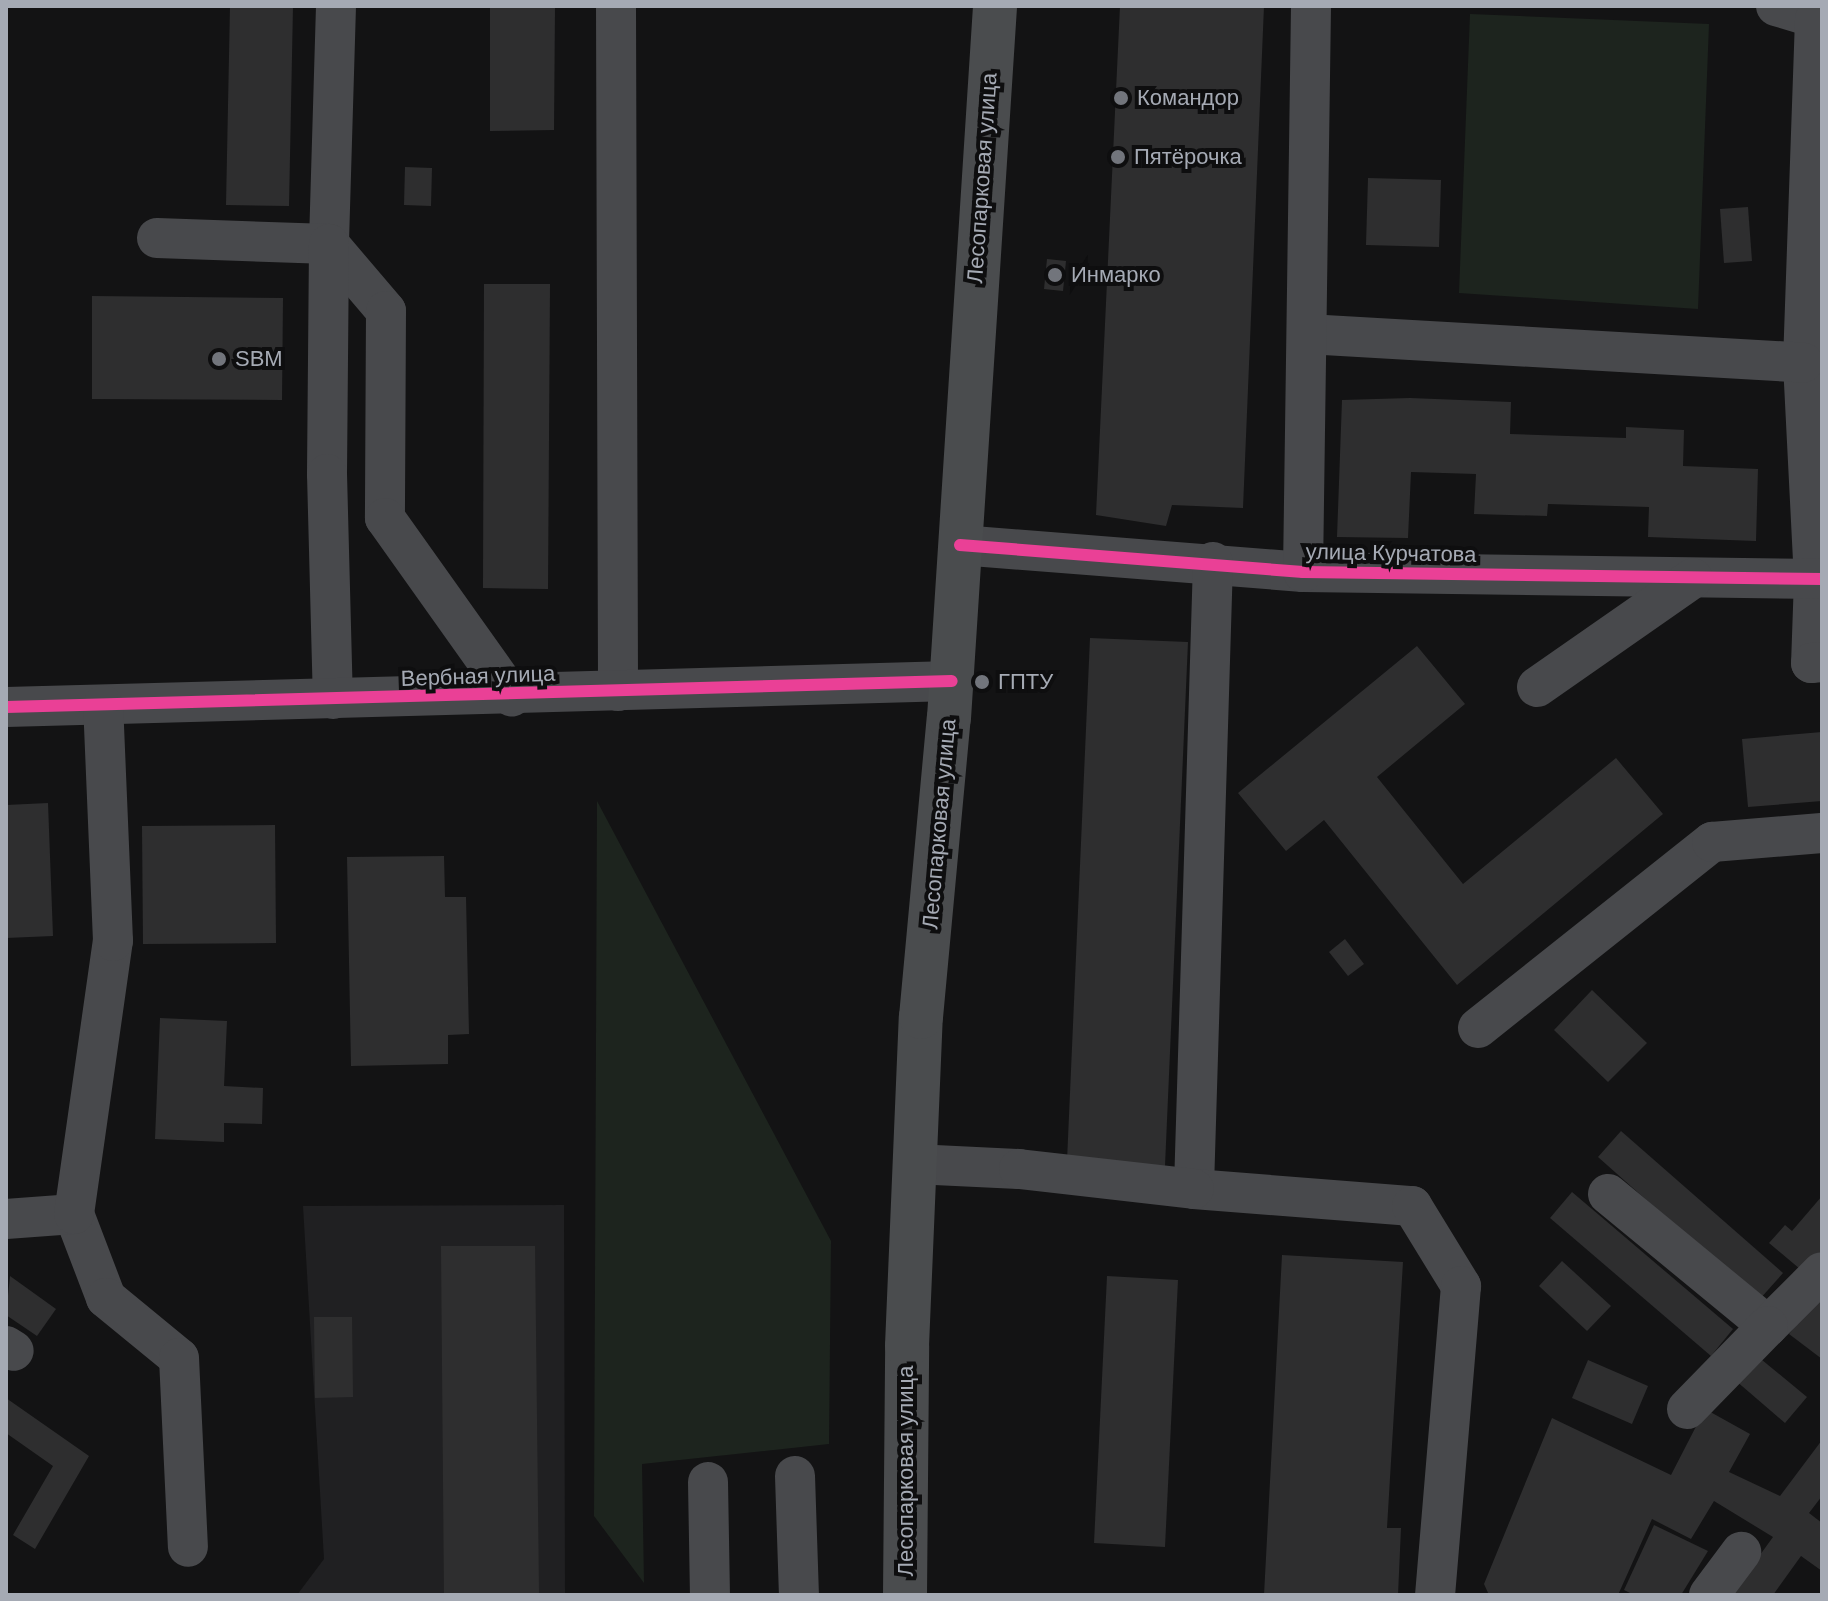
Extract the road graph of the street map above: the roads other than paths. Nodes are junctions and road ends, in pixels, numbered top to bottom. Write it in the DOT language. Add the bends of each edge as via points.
graph roads {
  1 [pos="336,6"];
  2 [pos="616,6"];
  3 [pos="995,6"];
  4 [pos="1311,6"];
  5 [pos="1776,6"];
  6 [pos="1818,20"];
  7 [pos="157,238"];
  8 [pos="329,244"];
  9 [pos="1307,334"];
  10 [pos="1803,363"];
  11 [pos="960,545"];
  12 [pos="1213,562"];
  13 [pos="1303,572"];
  14 [pos="1693,578"];
  15 [pos="1818,579"];
  16 [pos="1822,662"];
  17 [pos="952,681"];
  18 [pos="1537,687"];
  19 [pos="618,691"];
  20 [pos="512,697"];
  21 [pos="333,699"];
  22 [pos="103,705"];
  23 [pos="6,707"];
  24 [pos="1822,833"];
  25 [pos="1478,1028"];
  26 [pos="914,1164"];
  27 [pos="1194,1189"];
  28 [pos="1608,1194"];
  29 [pos="74,1214"];
  30 [pos="6,1219"];
  31 [pos="1822,1272"];
  32 [pos="1768,1326"];
  33 [pos="1687,1409"];
  34 [pos="795,1476"];
  35 [pos="708,1482"];
  36 [pos="188,1547"];
  37 [pos="1741,1552"];
  38 [pos="710,1595"];
  39 [pos="799,1595"];
  40 [pos="905,1595"];
  41 [pos="1435,1595"];
  42 [pos="1709,1595"];
  1 -- 8 [label="street"];
  2 -- 19 [label="street"];
  3 -- 11 [label="main road, Лесопарковая улица"];
  4 -- 9 [label="street"];
  5 -- 6 [label="street"];
  6 -- 10 [label="street"];
  7 -- 8 [label="street"];
  8 -- 20 [label="street" via="386,311 385,518"];
  8 -- 21 [label="street" via="327,474"];
  9 -- 10 [label="street"];
  9 -- 13 [label="street"];
  10 -- 15 [label="street"];
  11 -- 12 [label="street, улица Курчатова"];
  11 -- 17 [label="main road, Лесопарковая улица"];
  12 -- 13 [label="street, улица Курчатова"];
  12 -- 27 [label="street"];
  13 -- 14 [label="street, улица Курчатова"];
  14 -- 15 [label="street, улица Курчатова"];
  14 -- 18 [label="street"];
  15 -- 16 [label="street" via="1811,663"];
  17 -- 19 [label="street, Вербная улица"];
  17 -- 26 [label="main road, Лесопарковая улица" via="921,1017"];
  19 -- 20 [label="street, Вербная улица"];
  20 -- 21 [label="street, Вербная улица"];
  21 -- 22 [label="street, Вербная улица"];
  22 -- 23 [label="street, Вербная улица"];
  22 -- 29 [label="street" via="113,941"];
  24 -- 25 [label="street" via="1712,842"];
  26 -- 27 [label="street" via="1019,1169"];
  26 -- 40 [label="main road, Лесопарковая улица"];
  27 -- 41 [label="street" via="1412,1206 1461,1286"];
  28 -- 32 [label="street"];
  29 -- 30 [label="street"];
  29 -- 36 [label="street" via="106,1298 179,1358"];
  31 -- 32 [label="street"];
  32 -- 33 [label="street"];
  34 -- 39 [label="street"];
  35 -- 38 [label="street"];
  37 -- 42 [label="street"];
}
